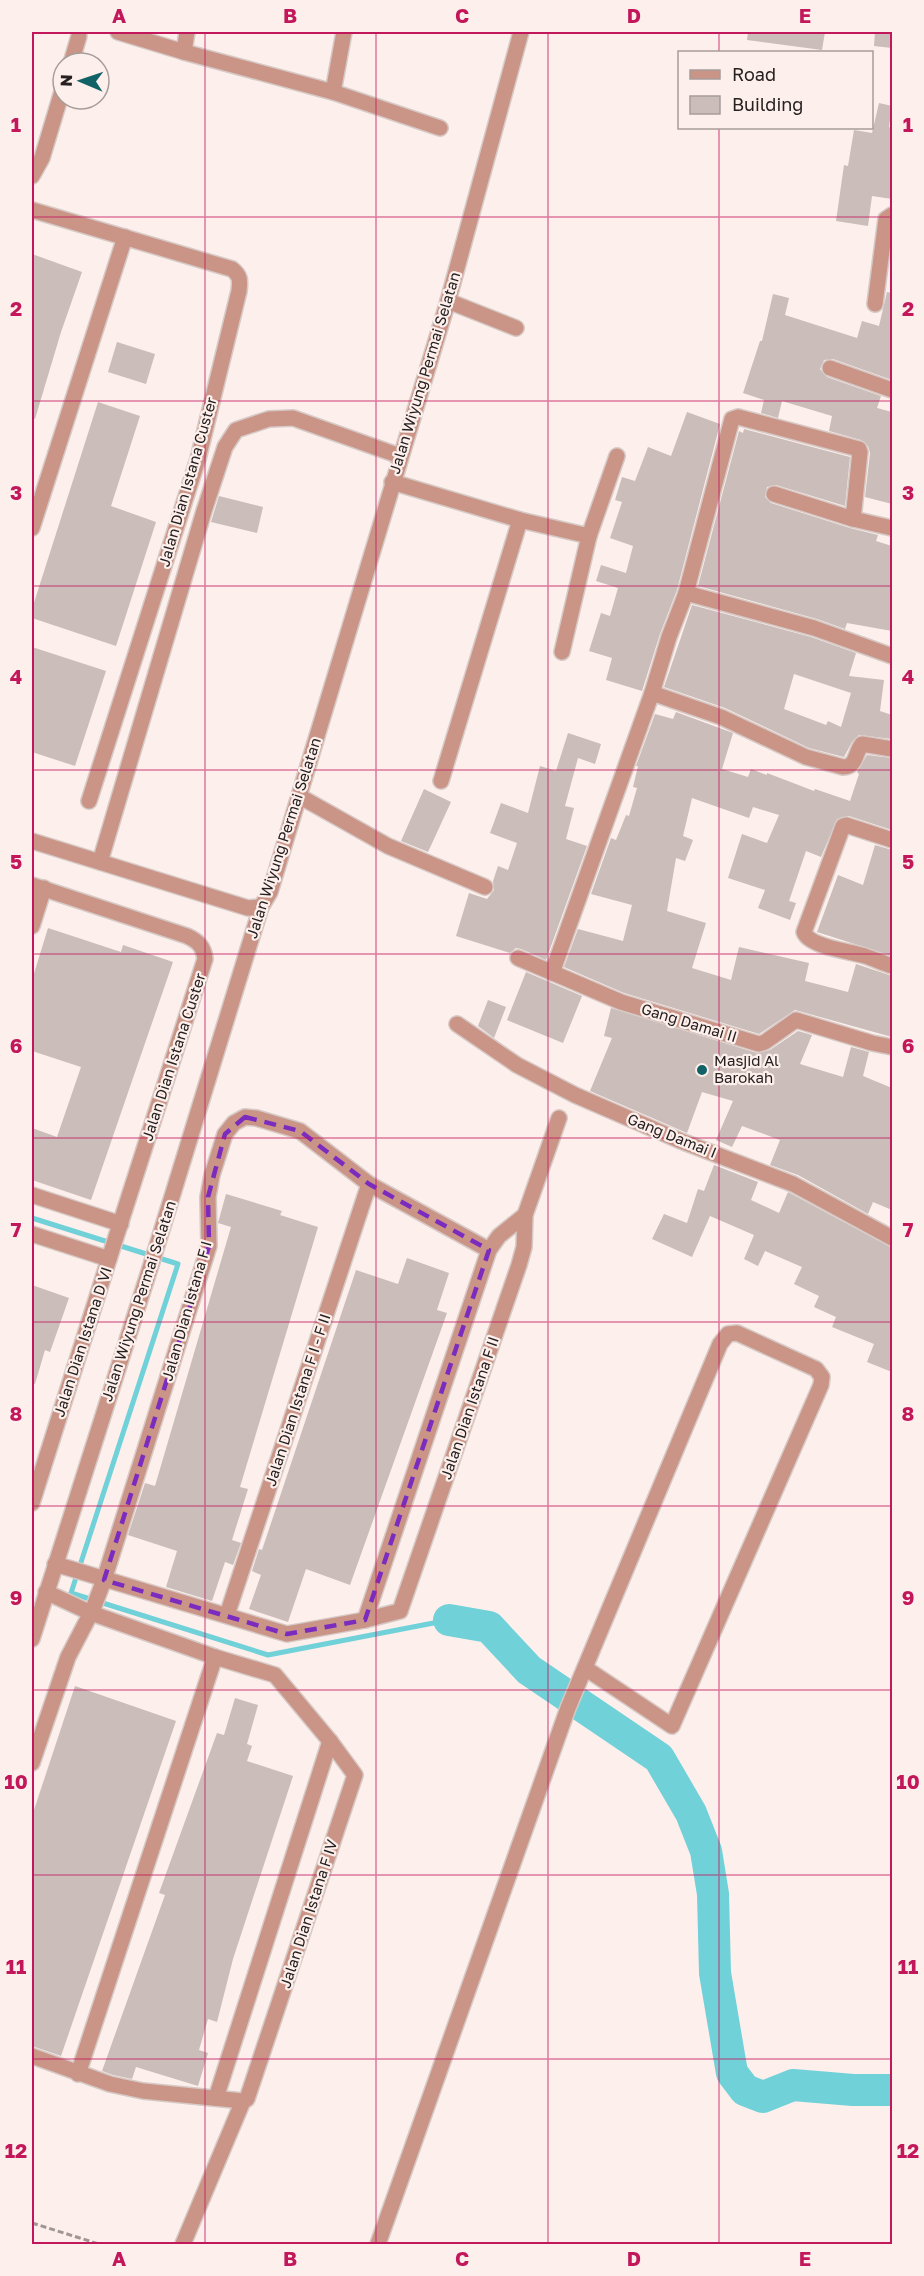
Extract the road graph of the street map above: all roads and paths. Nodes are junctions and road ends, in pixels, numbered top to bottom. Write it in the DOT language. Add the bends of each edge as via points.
graph roads {
  1 [pos="118,32"];
  2 [pos="187,32"];
  3 [pos="344,32"];
  4 [pos="521,32"];
  5 [pos="79,36"];
  6 [pos="74,51"];
  7 [pos="184,52"];
  8 [pos="333,92"];
  9 [pos="56,111"];
  10 [pos="440,128"];
  11 [pos="32,176"];
  12 [pos="32,210"];
  13 [pos="892,215"];
  14 [pos="124,237"];
  15 [pos="448,301"];
  16 [pos="874,304"];
  17 [pos="516,328"];
  18 [pos="830,368"];
  19 [pos="892,390"];
  20 [pos="400,456"];
  21 [pos="617,456"];
  22 [pos="393,482"];
  23 [pos="774,494"];
  24 [pos="853,519"];
  25 [pos="520,520"];
  26 [pos="32,528"];
  27 [pos="892,528"];
  28 [pos="589,536"];
  29 [pos="686,593"];
  30 [pos="562,652"];
  31 [pos="892,656"];
  32 [pos="652,693"];
  33 [pos="892,749"];
  34 [pos="441,781"];
  35 [pos="299,796"];
  36 [pos="88,801"];
  37 [pos="892,840"];
  38 [pos="32,841"];
  39 [pos="100,862"];
  40 [pos="38,887"];
  41 [pos="485,887"];
  42 [pos="261,907"];
  43 [pos="32,926"];
  44 [pos="518,958"];
  45 [pos="892,966"];
  46 [pos="552,974"];
  47 [pos="457,1024"];
  48 [pos="892,1047"];
  49 [pos="559,1118"];
  50 [pos="369,1184"];
  51 [pos="32,1196"];
  52 [pos="525,1215"];
  53 [pos="120,1227"];
  54 [pos="32,1234"];
  55 [pos="892,1238"];
  56 [pos="489,1250"];
  57 [pos="111,1254"];
  58 [pos="32,1503"];
  59 [pos="60,1566"];
  60 [pos="100,1580"];
  61 [pos="46,1592"];
  62 [pos="92,1611"];
  63 [pos="227,1615"];
  64 [pos="364,1620"];
  65 [pos="32,1639"];
  66 [pos="215,1657"];
  67 [pos="585,1668"];
  68 [pos="330,1741"];
  69 [pos="32,1762"];
  70 [pos="32,2056"];
  71 [pos="78,2074"];
  72 [pos="246,2097"];
  73 [pos="216,2098"];
  74 [pos="32,2223"];
  75 [pos="99,2244"];
  76 [pos="183,2244"];
  77 [pos="378,2244"];
  1 -- 7 [label="street"];
  2 -- 7 [label="street"];
  3 -- 8 [label="street"];
  4 -- 15 [label="street, Jalan Wiyung Permai Selatan"];
  5 -- 6 [label="street"];
  7 -- 8 [label="street"];
  8 -- 10 [label="street"];
  9 -- 11 [label="street" via="42,158"];
  12 -- 14 [label="street, Jalan Dian Istana Custer"];
  13 -- 16 [label="street" via="886,219"];
  14 -- 26 [label="street"];
  14 -- 36 [label="street, Jalan Dian Istana Custer" via="232,269 240,280 198,459"];
  15 -- 17 [label="street"];
  15 -- 20 [label="street, Jalan Wiyung Permai Selatan"];
  18 -- 19 [label="street"];
  20 -- 22 [label="street, Jalan Wiyung Permai Selatan"];
  20 -- 39 [label="street" via="293,418 269,419 236,430 225,447 204,511"];
  21 -- 28 [label="street"];
  22 -- 25 [label="street"];
  22 -- 35 [label="street, Jalan Wiyung Permai Selatan"];
  23 -- 24 [label="street"];
  24 -- 27 [label="street"];
  24 -- 29 [label="street" via="859,449 734,418 730,421"];
  25 -- 28 [label="street"];
  25 -- 34 [label="street"];
  28 -- 30 [label="street"];
  29 -- 31 [label="street" via="814,628"];
  29 -- 32 [label="street"];
  32 -- 33 [label="street" via="721,717 806,757 843,768 854,763 862,744"];
  32 -- 46 [label="street"];
  35 -- 41 [label="street" via="388,846"];
  35 -- 42 [label="street, Jalan Wiyung Permai Selatan" via="270,892"];
  37 -- 45 [label="street" via="843,826 804,932 807,938 832,948"];
  38 -- 39 [label="street"];
  39 -- 42 [label="street" via="248,908"];
  40 -- 43 [label="street, Jalan Dian Istana Custer"];
  40 -- 53 [label="street, Jalan Dian Istana Custer" via="195,939 204,952 205,959"];
  42 -- 59 [label="street, Jalan Wiyung Permai Selatan"];
  44 -- 46 [label="street, Gang Damai II"];
  46 -- 48 [label="street, Gang Damai II" via="621,1002 759,1044 798,1020"];
  47 -- 55 [label="street, Gang Damai I" via="517,1065 575,1095 793,1184"];
  49 -- 52 [label="street"];
  50 -- 56 [label="street"];
  50 -- 60 [label="street, Jalan Dian Istana F I" via="300,1131 245,1118 225,1134 208,1197 209,1246"];
  50 -- 63 [label="street, Jalan Dian Istana F I - F II"];
  51 -- 53 [label="street"];
  52 -- 56 [label="street" via="499,1236"];
  52 -- 64 [label="street, Jalan Dian Istana F II" via="519,1265 403,1608"];
  53 -- 57 [label="street, Jalan Dian Istana Custer"];
  54 -- 57 [label="street, Jalan Dian Istana D VI"];
  56 -- 64 [label="street"];
  57 -- 58 [label="street, Jalan Dian Istana D VI"];
  59 -- 60 [label="street, Jalan Dian Istana F II"];
  59 -- 61 [label="street, Jalan Wiyung Permai Selatan"];
  60 -- 62 [label="street, Jalan Dian Istana F I"];
  60 -- 63 [label="street, Jalan Dian Istana F II"];
  61 -- 62 [label="street, Jalan Dian Istana F IV"];
  61 -- 65 [label="street, Jalan Wiyung Permai Selatan"];
  62 -- 66 [label="street, Jalan Dian Istana F IV"];
  62 -- 69 [label="street, Jalan Dian Istana F I" via="68,1657"];
  63 -- 64 [label="street, Jalan Dian Istana F II" via="287,1634"];
  66 -- 68 [label="street, Jalan Dian Istana F IV" via="274,1675"];
  66 -- 71 [label="street"];
  67 -- 67 [label="street" via="715,1355 728,1334 738,1332 816,1369 822,1377 821,1385 672,1726"];
  67 -- 77 [label="street"];
  68 -- 72 [label="street, Jalan Dian Istana F IV" via="355,1775"];
  68 -- 73 [label="street"];
  70 -- 71 [label="street"];
  71 -- 73 [label="street" via="143,2091"];
  72 -- 73 [label="street"];
  72 -- 76 [label="street"];
  74 -- 75 [label="path"];
}
